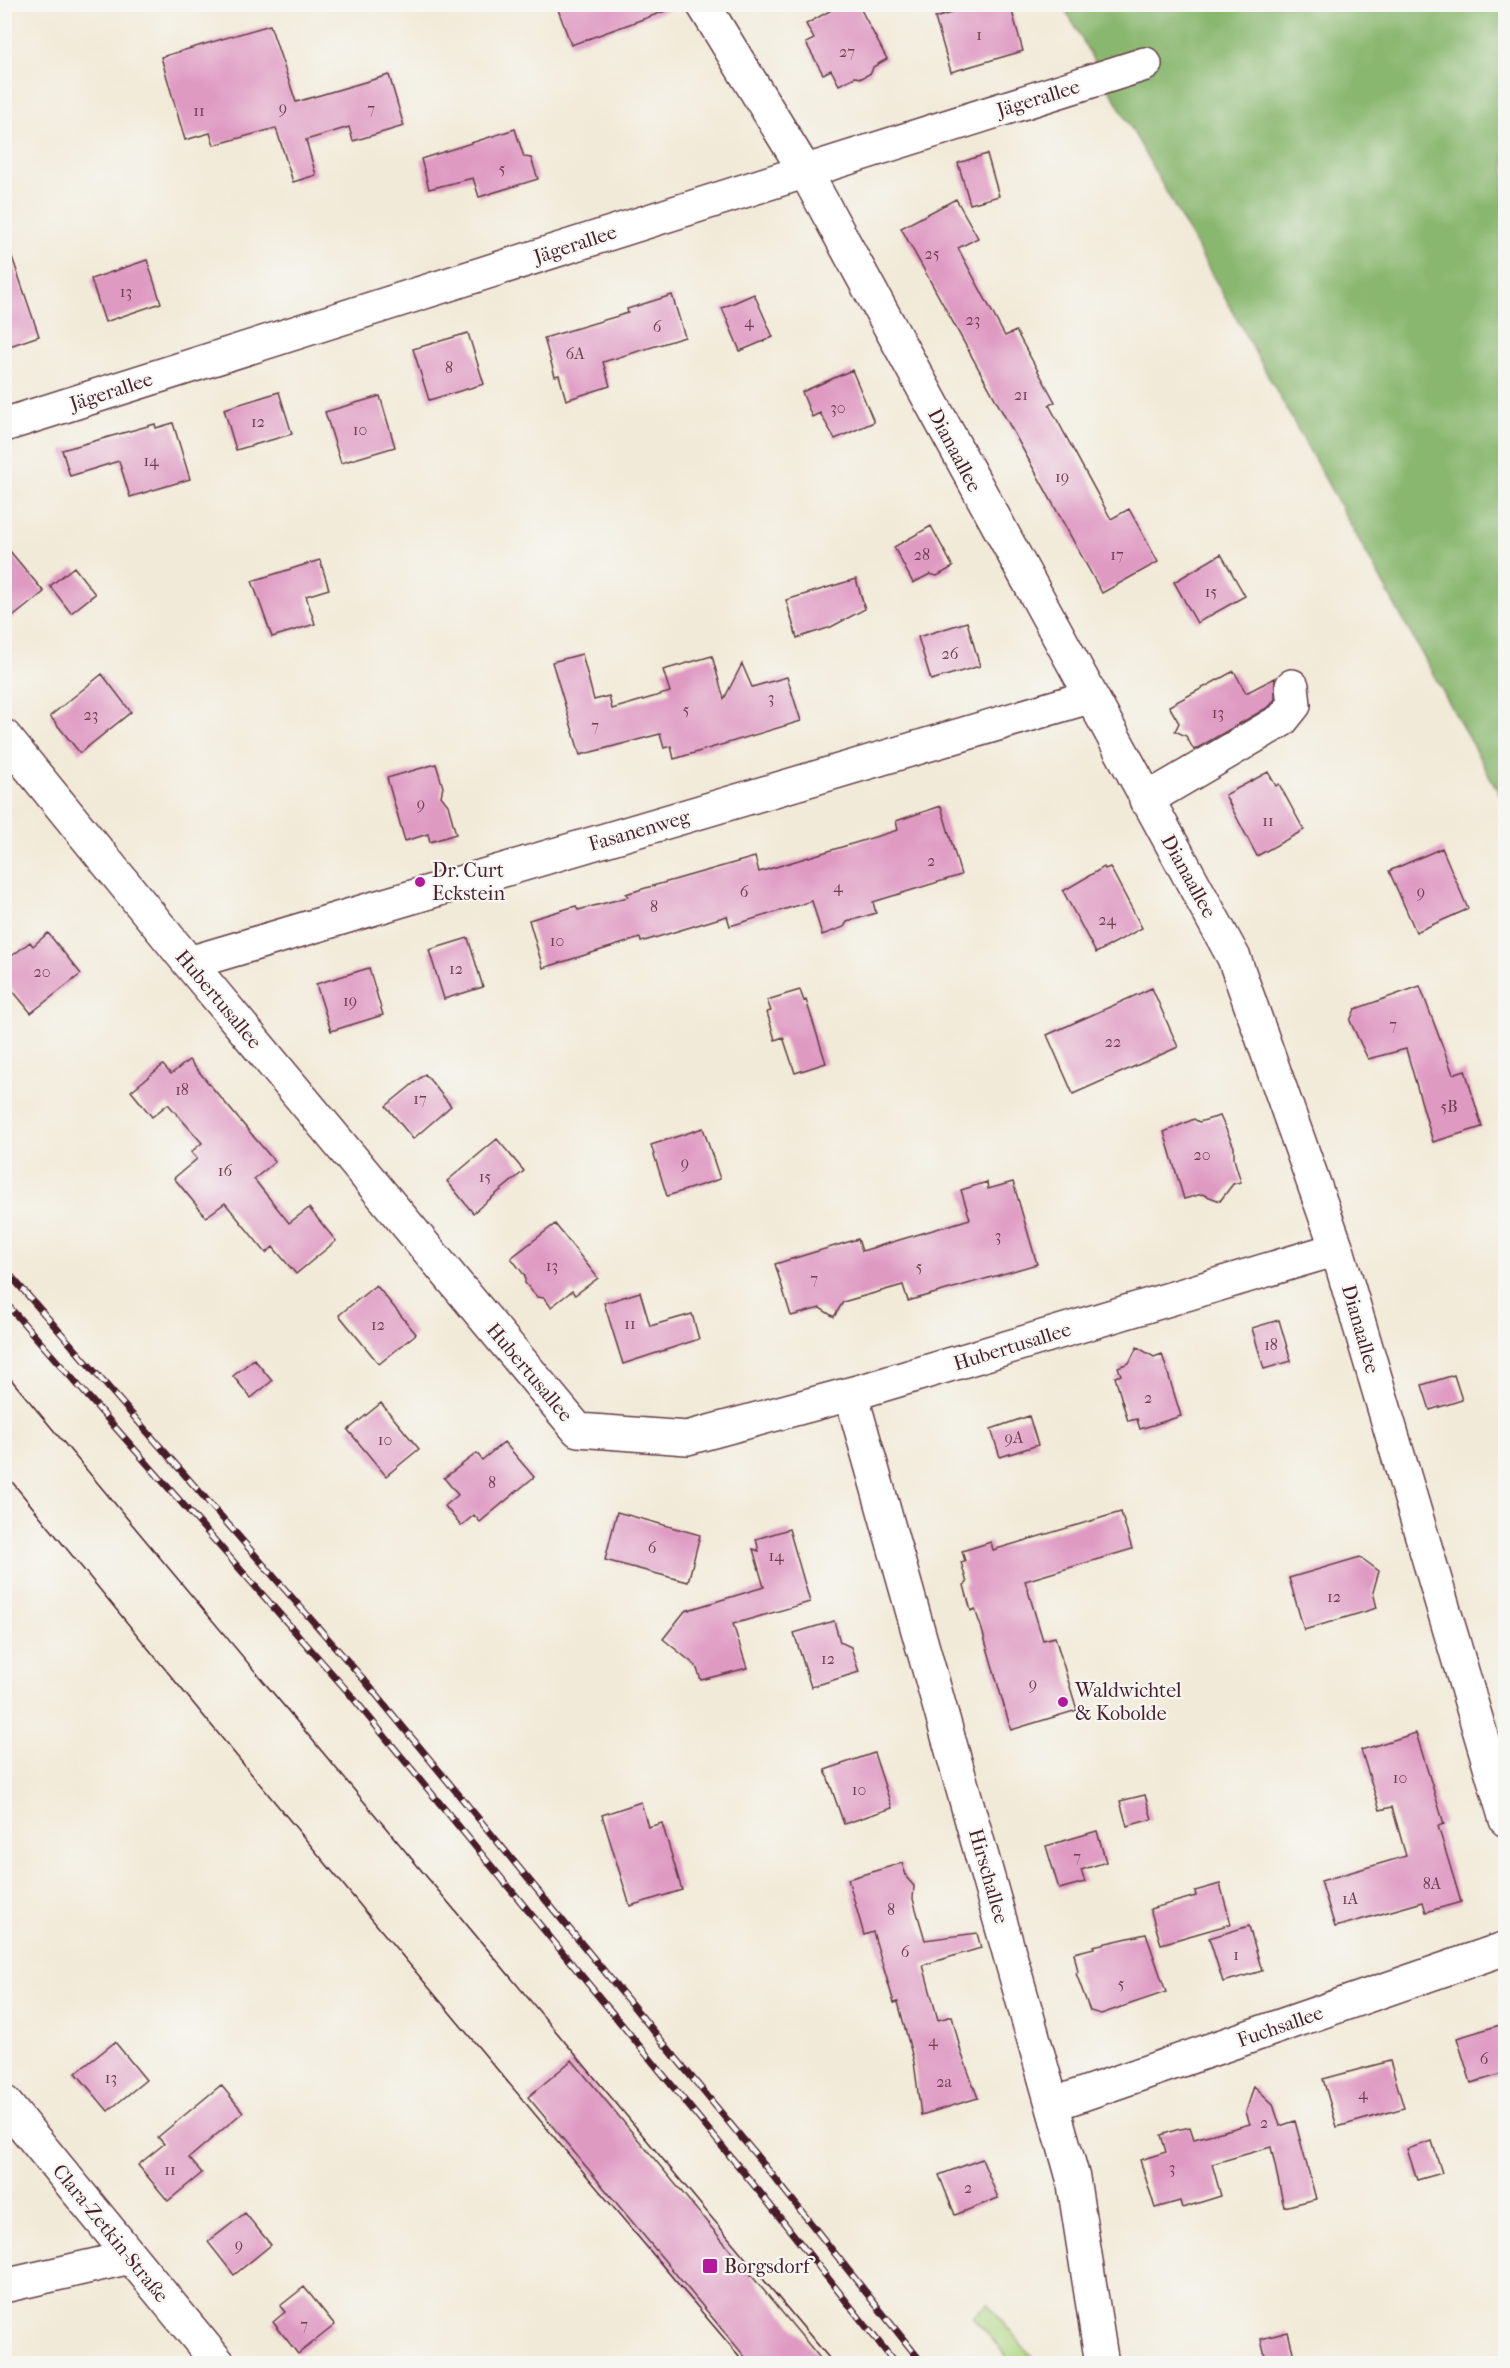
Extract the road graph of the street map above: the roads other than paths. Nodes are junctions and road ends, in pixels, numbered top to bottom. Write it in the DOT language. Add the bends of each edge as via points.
graph roads {
  1 [pos="702,4"];
  2 [pos="1145,64"];
  3 [pos="805,171"];
  4 [pos="4,425"];
  5 [pos="1292,686"];
  6 [pos="1089,697"];
  7 [pos="4,736"];
  8 [pos="1146,800"];
  9 [pos="189,963"];
  10 [pos="1337,1249"];
  11 [pos="851,1394"];
  12 [pos="1506,1820"];
  13 [pos="1506,1948"];
  14 [pos="4,2102"];
  15 [pos="1054,2104"];
  16 [pos="131,2257"];
  17 [pos="4,2286"];
  18 [pos="219,2364"];
  19 [pos="1102,2364"];
  1 -- 3 [label="street, Dianaallee"];
  2 -- 3 [label="street, Jägerallee"];
  3 -- 4 [label="street, Jägerallee"];
  3 -- 6 [label="street, Dianaallee"];
  5 -- 8 [label="street" via="1294,705 1282,720"];
  6 -- 8 [label="street, Dianaallee"];
  6 -- 9 [label="street, Fasanenweg"];
  7 -- 9 [label="street, Hubertusallee"];
  8 -- 10 [label="street, Dianaallee" via="1234,958"];
  9 -- 11 [label="street, Hubertusallee" via="578,1430 687,1438"];
  10 -- 11 [label="street, Hubertusallee"];
  10 -- 12 [label="street, Dianaallee"];
  11 -- 15 [label="street, Hirschallee"];
  13 -- 15 [label="street, Fuchsallee"];
  14 -- 16 [label="street, Clara-Zetkin-Straße"];
  15 -- 19 [label="street, Hirschallee" via="1073,2178"];
  16 -- 17 [label="street"];
  16 -- 18 [label="street, Clara-Zetkin-Straße"];
}
